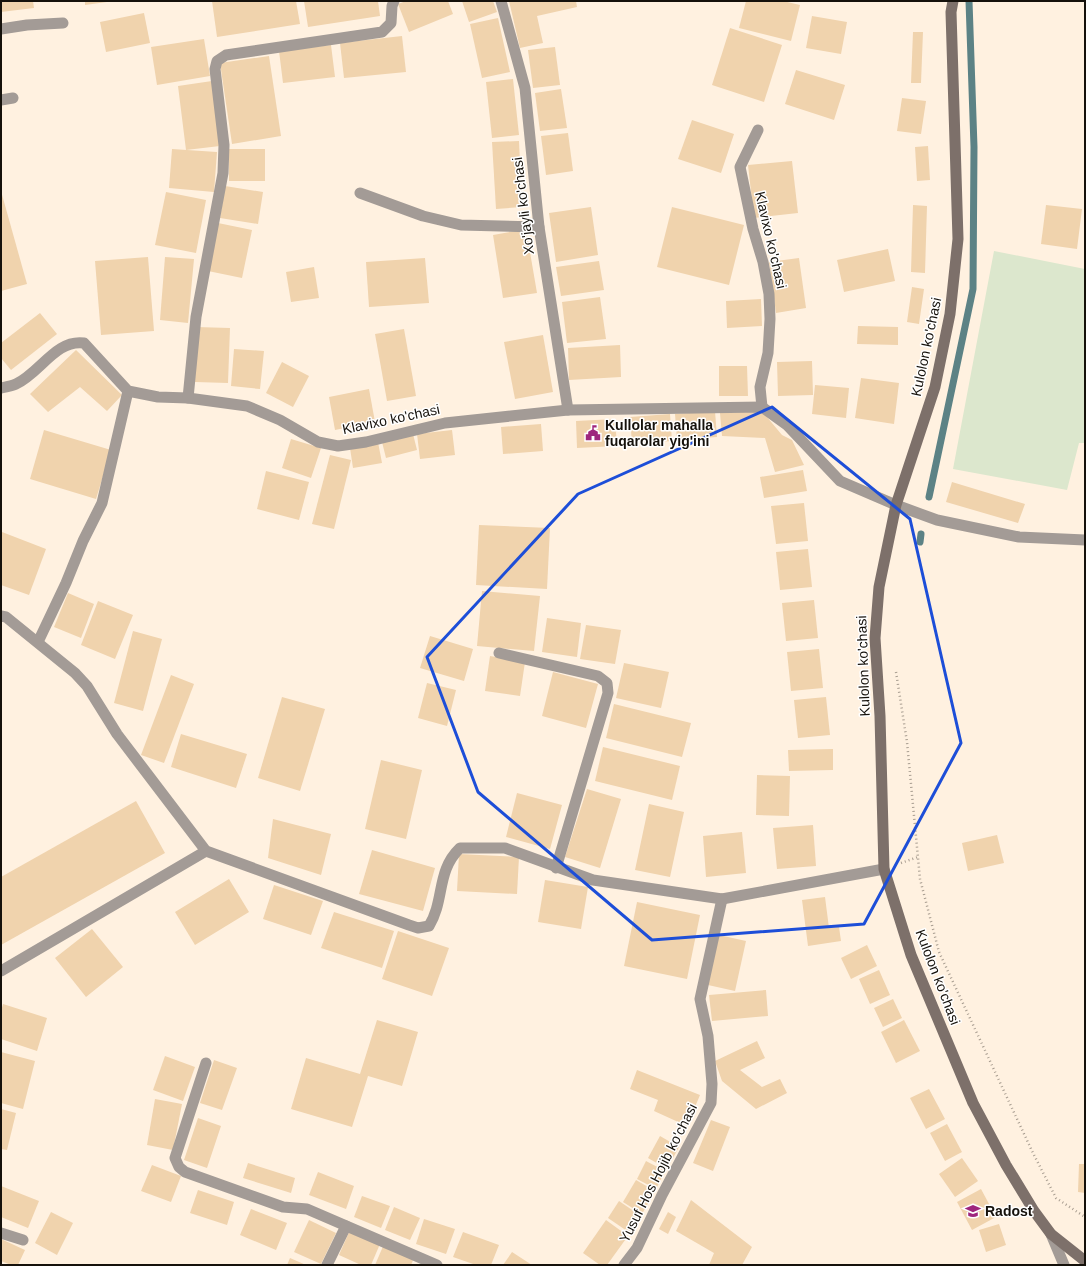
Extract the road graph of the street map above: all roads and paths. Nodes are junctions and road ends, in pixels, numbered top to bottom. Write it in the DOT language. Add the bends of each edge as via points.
graph roads {
  1 [pos="394,1"];
  2 [pos="501,1"];
  3 [pos="953,1"];
  4 [pos="63,23"];
  5 [pos="1,29"];
  6 [pos="14,98"];
  7 [pos="1,100"];
  8 [pos="758,130"];
  9 [pos="360,193"];
  10 [pos="539,227"];
  11 [pos="1,388"];
  12 [pos="128,391"];
  13 [pos="188,398"];
  14 [pos="762,407"];
  15 [pos="568,410"];
  16 [pos="896,505"];
  17 [pos="1085,540"];
  18 [pos="1,616"];
  19 [pos="38,642"];
  20 [pos="499,653"];
  21 [pos="896,671"];
  22 [pos="206,851"];
  23 [pos="556,868"];
  24 [pos="884,869"];
  25 [pos="722,900"];
  26 [pos="1,971"];
  27 [pos="206,1063"];
  28 [pos="1085,1217"];
  29 [pos="346,1226"];
  30 [pos="1,1233"];
  31 [pos="1051,1234"];
  32 [pos="23,1240"];
  33 [pos="1085,1261"];
  34 [pos="327,1265"];
  35 [pos="437,1265"];
  36 [pos="624,1265"];
  37 [pos="1064,1265"];
  1 -- 13 [label="street" via="391,23 382,32 226,55 217,61 215,69 224,145 223,173 196,317"];
  2 -- 10 [label="street, Xo'jayli ko'chasi" via="525,88"];
  3 -- 16 [label="main road, Kulolon ko'chasi" via="951,12 958,239 955,276 935,387"];
  4 -- 5 [label="street"];
  6 -- 7 [label="street"];
  8 -- 14 [label="street, Klavixo ko'chasi" via="740,167 769,294 768,353 760,387"];
  9 -- 10 [label="street" via="423,216 461,225"];
  10 -- 15 [label="street, Xo'jayli ko'chasi"];
  11 -- 12 [label="street" via="17,384 65,345 75,342 84,343"];
  12 -- 13 [label="street, Klavixo ko'chasi" via="158,397"];
  12 -- 19 [label="street" via="102,503 82,541 66,583"];
  13 -- 15 [label="street, Klavixo ko'chasi" via="247,406 280,420 318,442 338,446 366,442 445,422"];
  14 -- 15 [label="street, Klavixo ko'chasi"];
  14 -- 16 [label="street" via="787,425 840,481"];
  16 -- 17 [label="street" via="937,520 1019,537"];
  16 -- 24 [label="main road, Kulolon ko'chasi" via="879,587 875,638"];
  18 -- 19 [label="street" via="6,617"];
  19 -- 22 [label="street" via="87,686 116,734"];
  20 -- 23 [label="street" via="598,676 606,683 608,693"];
  21 -- 28 [label="path" via="907,742 920,879 939,952 1056,1198"];
  22 -- 23 [label="street" via="418,928 429,926 434,917 446,866 460,848 505,848"];
  22 -- 26 [label="street"];
  23 -- 25 [label="street" via="592,880"];
  24 -- 25 [label="street"];
  24 -- 31 [label="main road, Kulolon ko'chasi" via="911,955 973,1103 1006,1165"];
  25 -- 36 [label="street, Yusuf Hos Hojib ko'chasi" via="700,998 708,1036 711,1103 637,1248"];
  27 -- 29 [label="street" via="175,1158 179,1167 185,1172 283,1207 307,1209"];
  29 -- 34 [label="street"];
  29 -- 35 [label="street"];
  30 -- 32 [label="street"];
  31 -- 33 [label="main road, Kulolon ko'chasi"];
  31 -- 37 [label="street"];
}
